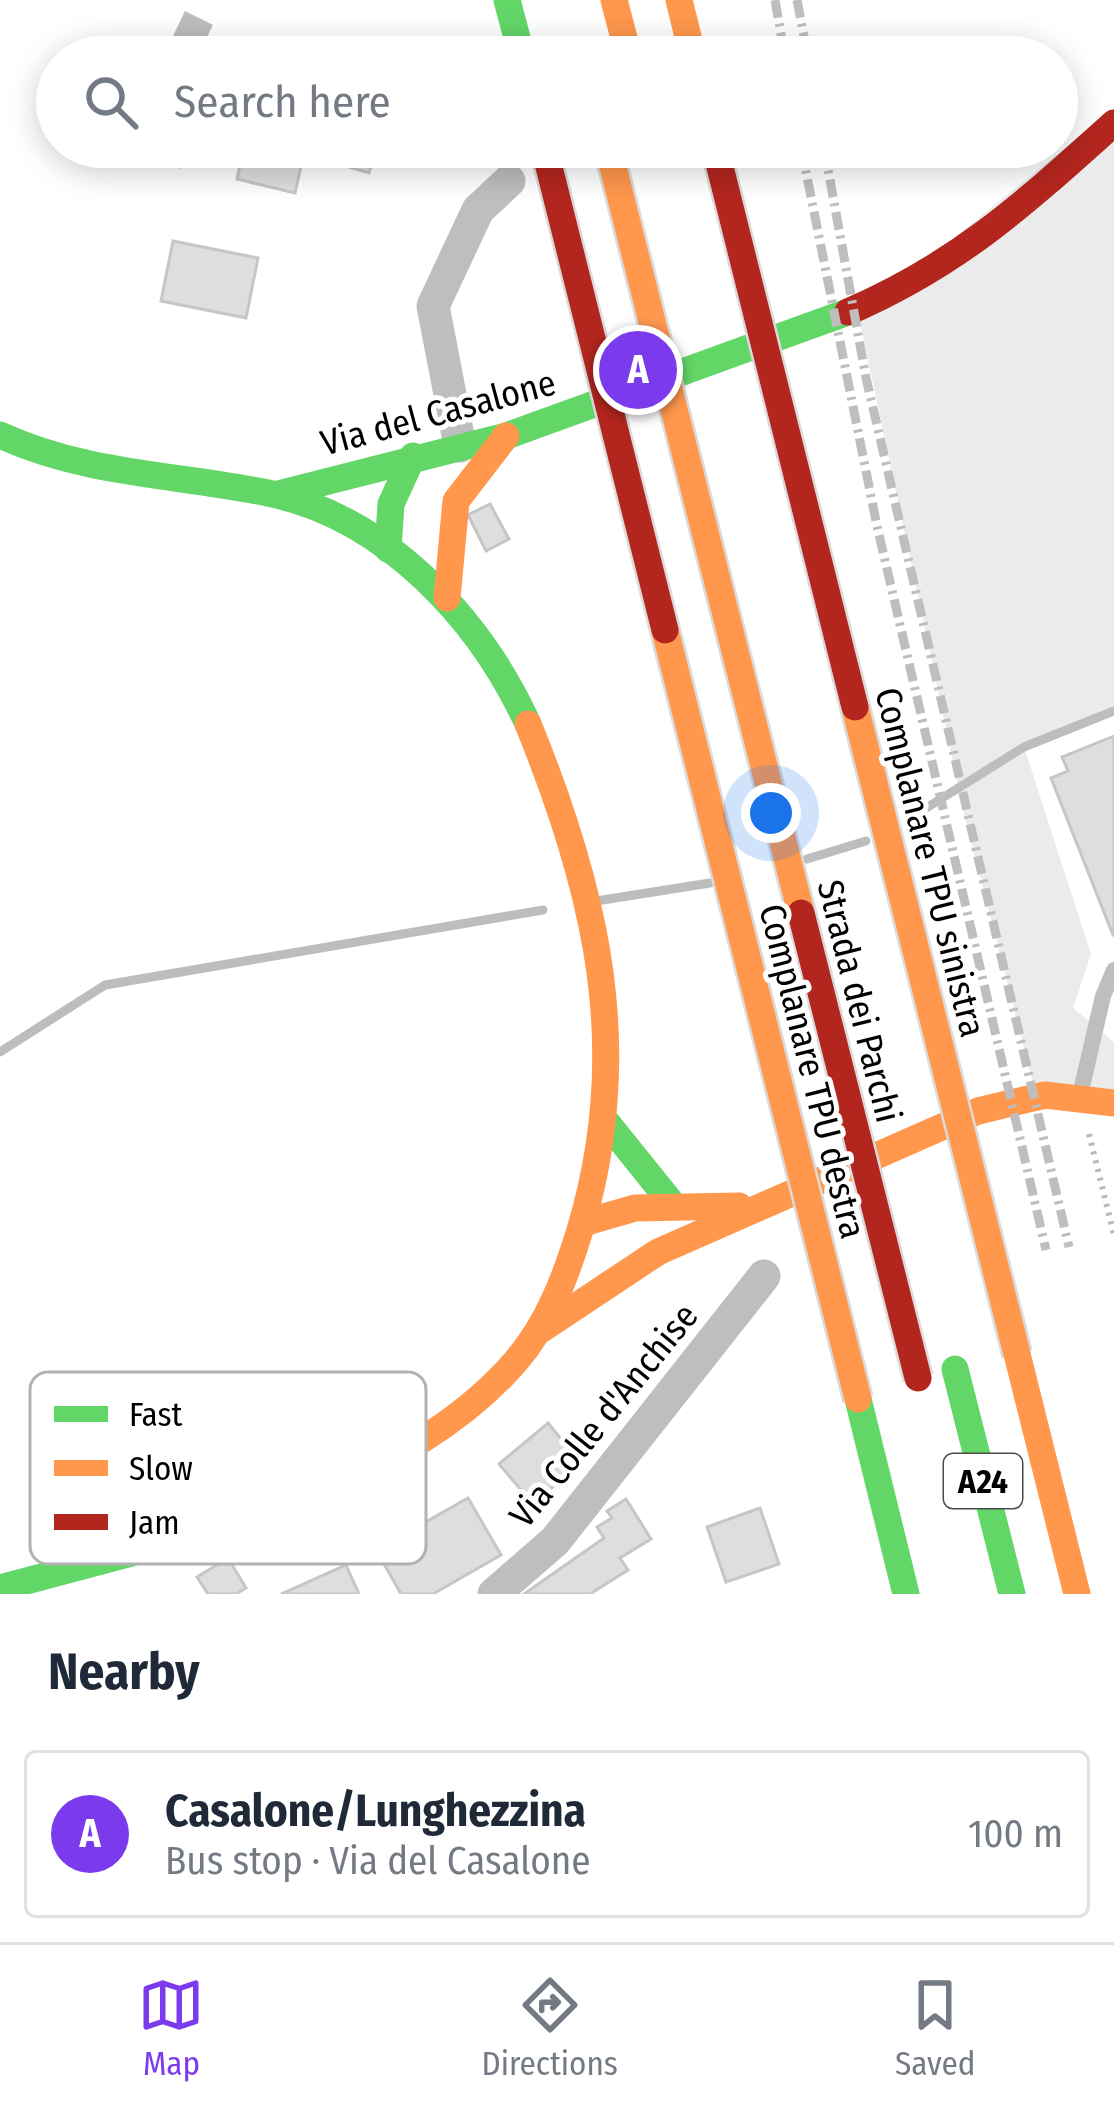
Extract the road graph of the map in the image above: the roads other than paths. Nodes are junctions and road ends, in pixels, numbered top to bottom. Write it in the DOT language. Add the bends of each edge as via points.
graph roads {
  1 [pos="507,0"];
  2 [pos="614,0"];
  3 [pos="679,0"];
  4 [pos="516,36"];
  5 [pos="623,36"];
  6 [pos="688,36"];
  7 [pos="1114,123"];
  8 [pos="1078,157"];
  9 [pos="549,168"];
  10 [pos="613,168"];
  11 [pos="720,168"];
  12 [pos="1066,168"];
  13 [pos="508,182"];
  14 [pos="697,332"];
  15 [pos="714,400"];
  16 [pos="0,435"];
  17 [pos="506,436"];
  18 [pos="460,446"];
  19 [pos="413,456"];
  20 [pos="278,494"];
  21 [pos="457,501"];
  22 [pos="388,549"];
  23 [pos="447,598"];
  24 [pos="1114,970"];
  25 [pos="1080,1096"];
  26 [pos="1114,1103"];
  27 [pos="892,1115"];
  28 [pos="608,1124"];
  29 [pos="909,1184"];
  30 [pos="674,1206"];
  31 [pos="752,1207"];
  32 [pos="583,1223"];
  33 [pos="658,1252"];
  34 [pos="764,1276"];
  35 [pos="536,1333"];
  36 [pos="952,1357"];
  37 [pos="920,1389"];
  38 [pos="426,1431"];
  39 [pos="90,1564"];
  40 [pos="0,1588"];
  41 [pos="494,1594"];
  42 [pos="906,1594"];
  43 [pos="1012,1594"];
  44 [pos="1077,1594"];
  1 -- 4 [label="main road"];
  2 -- 5 [label="main road"];
  3 -- 6 [label="main road"];
  7 -- 8 [label="main road, Via del Casalone"];
  9 -- 42 [label="main road, Complanare TPU destra, bridge"];
  10 -- 37 [label="main road, Strada dei Parchi, bridge"];
  11 -- 44 [label="main road, Complanare TPU sinistra, bridge"];
  12 -- 17 [label="main road, Via del Casalone" via="924,277 790,337"];
  13 -- 18 [label="street" via="478,210 433,306"];
  14 -- 15 [label="main road"];
  16 -- 20 [label="main road" via="90,472"];
  17 -- 18 [label="main road, Via del Casalone"];
  17 -- 21 [label="main road"];
  18 -- 19 [label="main road, Via del Casalone"];
  19 -- 20 [label="main road, Via del Casalone"];
  19 -- 22 [label="main road" via="391,504"];
  20 -- 22 [label="main road"];
  21 -- 22 [label="main road"];
  21 -- 23 [label="main road"];
  22 -- 23 [label="main road"];
  23 -- 28 [label="main road" via="510,690 557,796 606,991"];
  24 -- 25 [label="lane"];
  25 -- 26 [label="main road"];
  25 -- 31 [label="main road" via="1036,1095 990,1107"];
  27 -- 29 [label="main road, Strada dei Parchi"];
  28 -- 30 [label="main road"];
  28 -- 32 [label="main road"];
  30 -- 31 [label="main road"];
  30 -- 32 [label="main road"];
  31 -- 33 [label="main road"];
  32 -- 33 [label="main road"];
  32 -- 35 [label="main road"];
  33 -- 35 [label="main road"];
  34 -- 41 [label="street, Via Colle d'Anchise" via="566,1527"];
  35 -- 38 [label="main road" via="480,1396"];
  36 -- 43 [label="main road, A24"];
  39 -- 40 [label="main road"];
}
